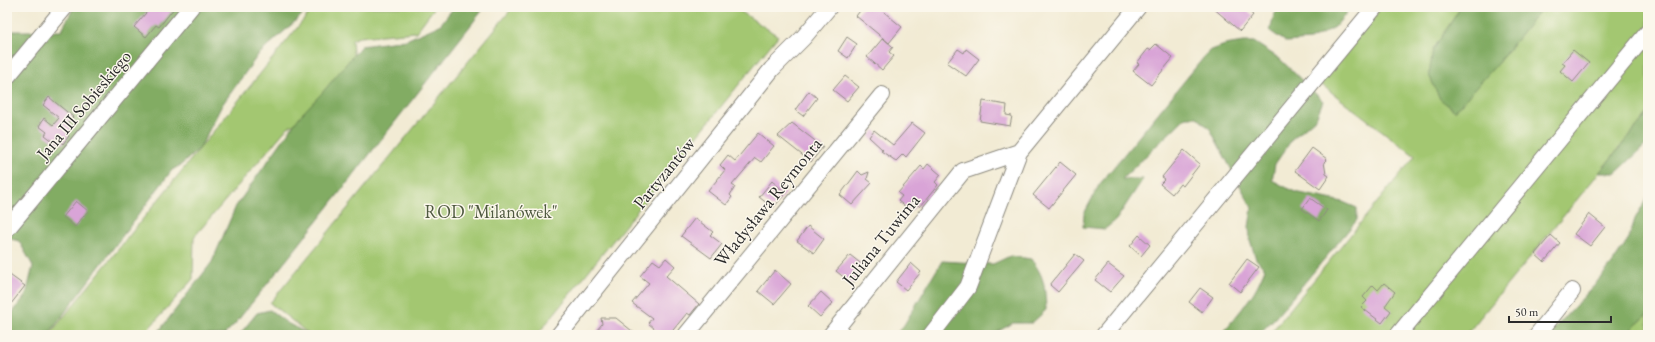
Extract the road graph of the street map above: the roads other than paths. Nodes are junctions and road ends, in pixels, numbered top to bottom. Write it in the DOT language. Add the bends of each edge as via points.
graph roads {
  1 [pos="66,7"];
  2 [pos="191,7"];
  3 [pos="829,7"];
  4 [pos="1138,7"];
  5 [pos="1375,7"];
  6 [pos="1648,32"];
  7 [pos="7,77"];
  8 [pos="882,95"];
  9 [pos="1019,152"];
  10 [pos="7,229"];
  11 [pos="1572,291"];
  12 [pos="559,335"];
  13 [pos="686,335"];
  14 [pos="831,335"];
  15 [pos="932,335"];
  16 [pos="1104,335"];
  17 [pos="1398,335"];
  18 [pos="1537,335"];
  1 -- 7 [label="street"];
  2 -- 10 [label="street, Jana III Sobieskiego"];
  3 -- 12 [label="street, Partyzantów" via="772,69"];
  4 -- 9 [label="street"];
  5 -- 16 [label="street"];
  6 -- 17 [label="street"];
  8 -- 13 [label="street, Władysława Reymonta"];
  9 -- 14 [label="street, Juliana Tuwima" via="962,171"];
  9 -- 15 [label="street" via="968,287"];
  11 -- 18 [label="street"];
}
